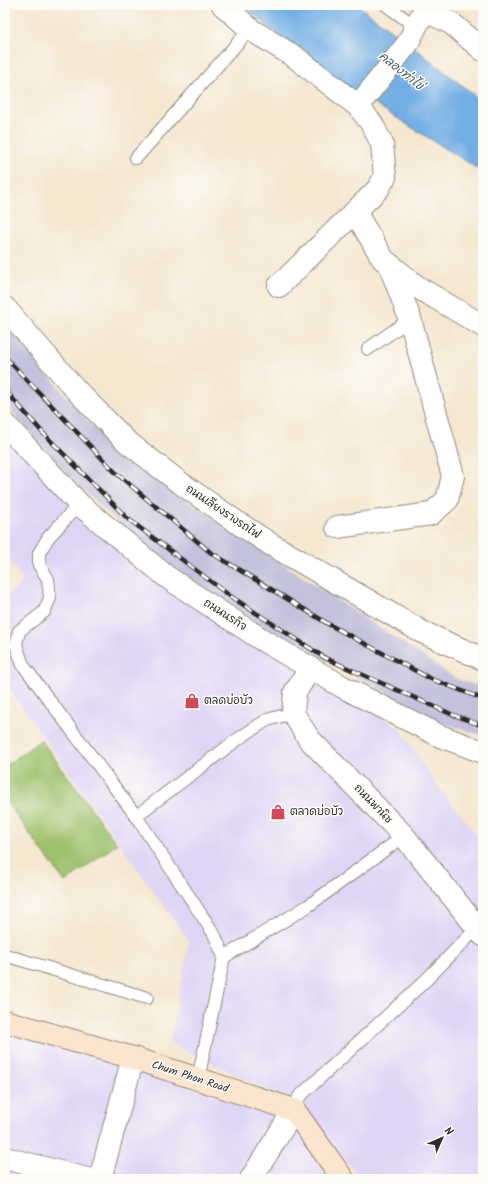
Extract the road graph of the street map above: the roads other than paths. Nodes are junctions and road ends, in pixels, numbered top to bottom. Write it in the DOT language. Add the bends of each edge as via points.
graph roads {
  1 [pos="223,5"];
  2 [pos="386,5"];
  3 [pos="418,21"];
  4 [pos="250,29"];
  5 [pos="483,50"];
  6 [pos="359,106"];
  7 [pos="136,158"];
  8 [pos="354,212"];
  9 [pos="390,266"];
  10 [pos="279,286"];
  11 [pos="5,308"];
  12 [pos="410,319"];
  13 [pos="483,326"];
  14 [pos="368,349"];
  15 [pos="5,424"];
  16 [pos="79,504"];
  17 [pos="337,527"];
  18 [pos="483,659"];
  19 [pos="311,668"];
  20 [pos="293,713"];
  21 [pos="483,752"];
  22 [pos="136,816"];
  23 [pos="404,836"];
  24 [pos="480,931"];
  25 [pos="5,956"];
  26 [pos="224,957"];
  27 [pos="147,998"];
  28 [pos="5,1021"];
  29 [pos="132,1058"];
  30 [pos="198,1079"];
  31 [pos="294,1110"];
  32 [pos="5,1158"];
  33 [pos="87,1179"];
  34 [pos="100,1179"];
  35 [pos="251,1179"];
  36 [pos="343,1179"];
  1 -- 4 [label="street"];
  2 -- 3 [label="lane"];
  3 -- 5 [label="street" via="451,23"];
  3 -- 6 [label="street"];
  4 -- 6 [label="street" via="295,57"];
  4 -- 7 [label="lane"];
  6 -- 8 [label="street" via="382,144 385,177 378,189"];
  8 -- 9 [label="street" via="383,260"];
  8 -- 10 [label="street"];
  9 -- 12 [label="street"];
  9 -- 13 [label="street" via="419,288"];
  11 -- 18 [label="street, ถนนเลียงรางรถไฟ" via="76,390 126,441 179,482 272,545 422,632"];
  12 -- 14 [label="lane"];
  12 -- 17 [label="street" via="452,476 447,500 431,514"];
  15 -- 16 [label="street, ถนนนรกิจ"];
  16 -- 19 [label="street, ถนนนรกิจ" via="167,577 264,641"];
  16 -- 22 [label="lane" via="48,538 39,553 39,565 48,579 50,598 44,612 20,631 16,644 23,664"];
  19 -- 20 [label="street" via="295,692"];
  19 -- 21 [label="street, ถนนนรกิจ" via="440,736"];
  20 -- 22 [label="lane" via="267,720 238,739"];
  20 -- 23 [label="street, ถนนพานิช" via="309,739"];
  22 -- 26 [label="lane" via="214,934"];
  23 -- 24 [label="street, ถนนพานิช"];
  23 -- 26 [label="lane" via="308,906"];
  24 -- 31 [label="lane" via="298,1097"];
  25 -- 27 [label="lane"];
  26 -- 30 [label="lane"];
  28 -- 29 [label="main road, Chum Phon Road"];
  29 -- 30 [label="main road, Chum Phon Road"];
  29 -- 34 [label="street"];
  30 -- 31 [label="main road, Chum Phon Road"];
  31 -- 35 [label="street"];
  31 -- 36 [label="main road"];
  32 -- 33 [label="street"];
}
